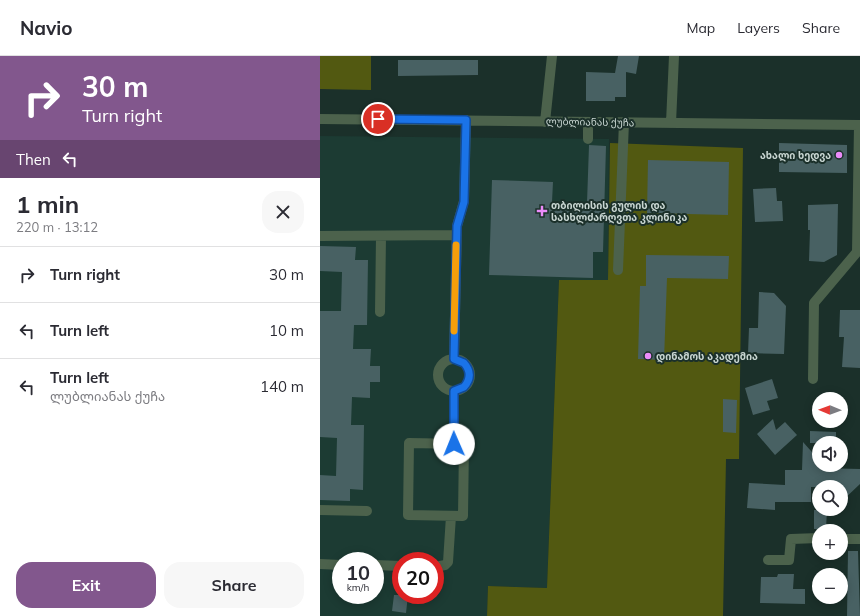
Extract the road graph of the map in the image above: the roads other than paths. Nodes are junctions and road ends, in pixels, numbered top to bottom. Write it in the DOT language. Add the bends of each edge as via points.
graph roads {
  1 [pos="552,56"];
  2 [pos="674,56"];
  3 [pos="320,119"];
  4 [pos="466,120"];
  5 [pos="545,122"];
  6 [pos="588,122"];
  7 [pos="624,122"];
  8 [pos="671,123"];
  9 [pos="860,125"];
  10 [pos="588,139"];
  11 [pos="457,235"];
  12 [pos="320,236"];
  13 [pos="381,236"];
  14 [pos="618,270"];
  15 [pos="380,312"];
  16 [pos="454,359"];
  17 [pos="813,379"];
  18 [pos="454,391"];
  19 [pos="454,444"];
  20 [pos="320,510"];
  21 [pos="367,510"];
  22 [pos="451,516"];
  23 [pos="812,538"];
  24 [pos="848,539"];
  25 [pos="860,539"];
  26 [pos="768,560"];
  27 [pos="320,564"];
  28 [pos="332,565"];
  29 [pos="444,565"];
  1 -- 5 [label="street"];
  2 -- 8 [label="street"];
  3 -- 4 [label="street, ლუბლიანას ქუჩა"];
  4 -- 5 [label="street, ლუბლიანას ქუჩა"];
  4 -- 11 [label="street" via="464,202"];
  5 -- 6 [label="street, ლუბლიანას ქუჩა"];
  6 -- 7 [label="street, ლუბლიანას ქუჩა"];
  6 -- 10 [label="street"];
  7 -- 8 [label="street, ლუბლიანას ქუჩა"];
  7 -- 14 [label="street"];
  8 -- 9 [label="street, ლუბლიანას ქუჩა"];
  9 -- 17 [label="street" via="857,252 814,303"];
  11 -- 13 [label="street"];
  11 -- 16 [label="street"];
  12 -- 13 [label="street"];
  13 -- 15 [label="street"];
  16 -- 18 [label="street" via="464,363 469,372 464,387"];
  16 -- 18 [label="street" via="440,367 438,378 443,387"];
  18 -- 19 [label="street"];
  19 -- 22 [label="street" via="464,444 463,516"];
  19 -- 22 [label="street" via="409,443 408,515"];
  20 -- 21 [label="street"];
  22 -- 29 [label="street" via="448,562"];
  23 -- 26 [label="street" via="791,539 789,560"];
  24 -- 25 [label="street"];
  27 -- 28 [label="street"];
}
